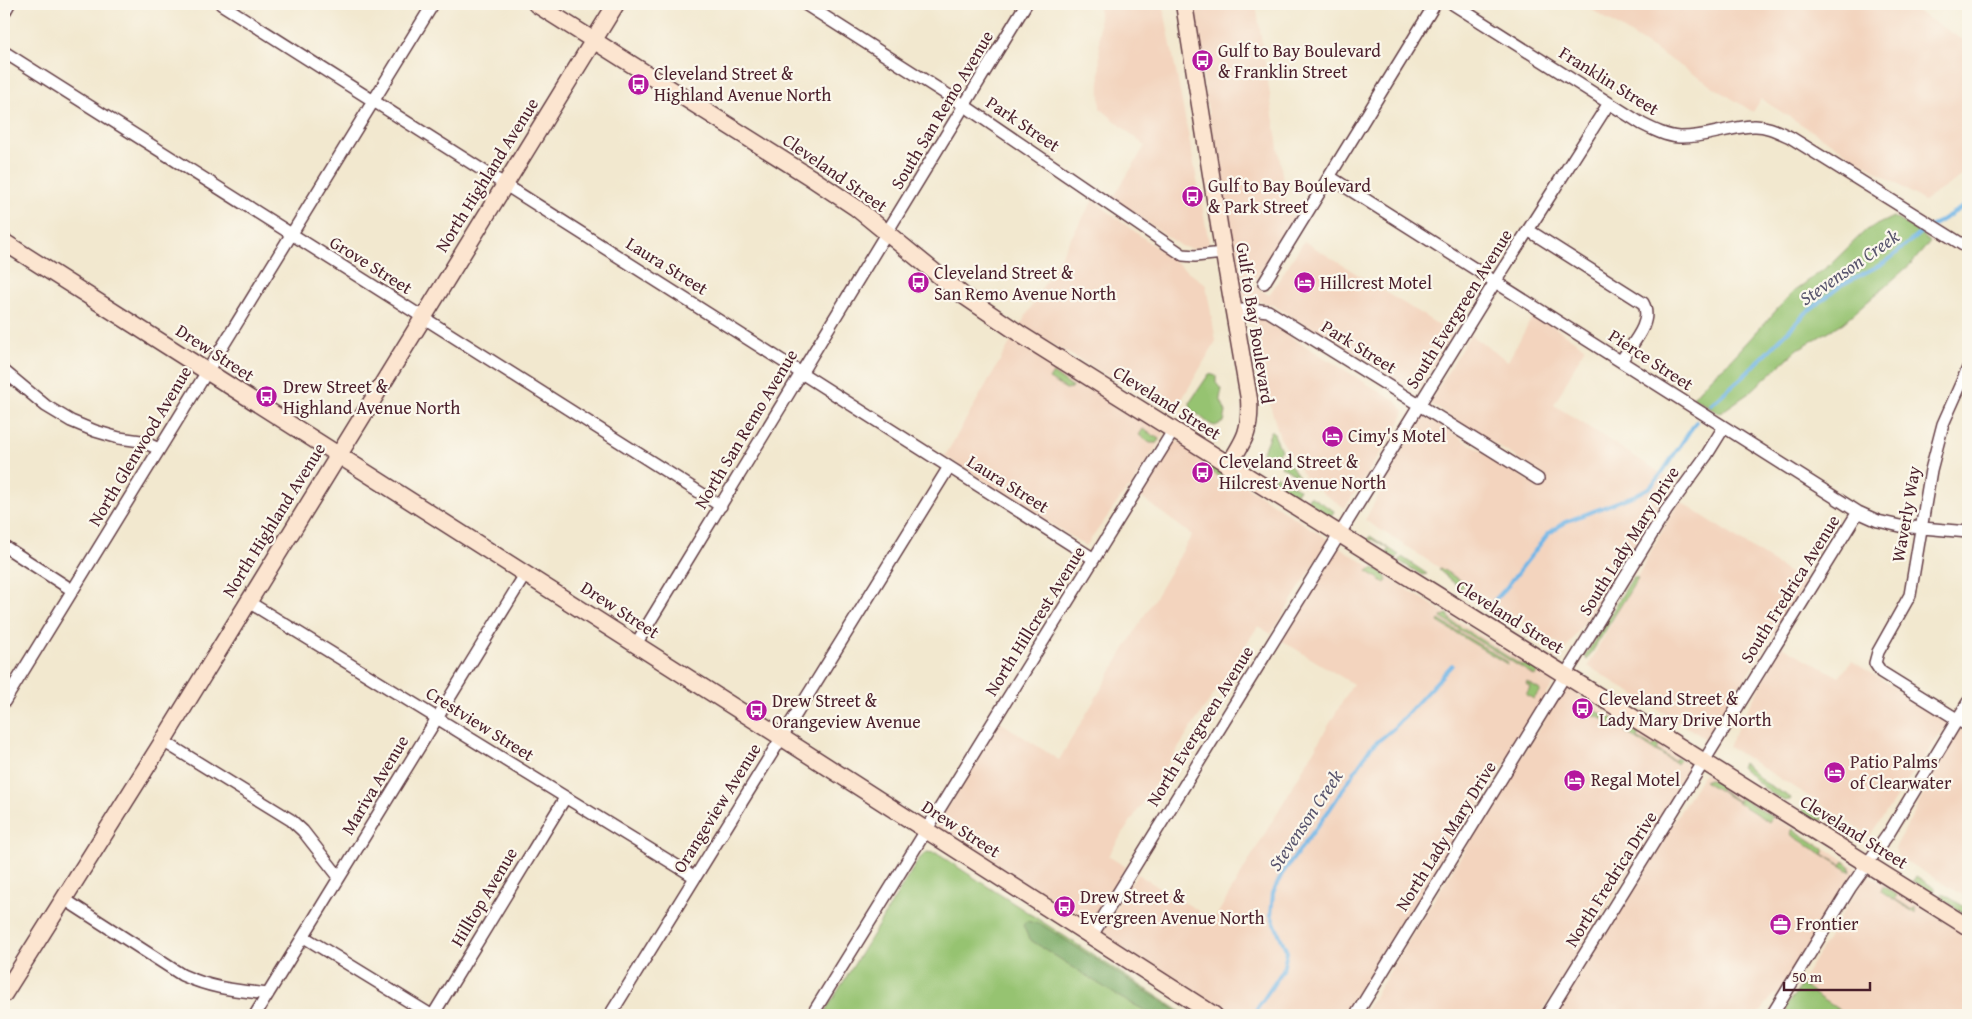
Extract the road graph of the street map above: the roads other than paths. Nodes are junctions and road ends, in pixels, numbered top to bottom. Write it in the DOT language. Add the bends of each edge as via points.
graph roads {
  1 [pos="10,4"];
  2 [pos="220,4"];
  3 [pos="432,4"];
  4 [pos="536,4"];
  5 [pos="616,4"];
  6 [pos="805,4"];
  7 [pos="1026,4"];
  8 [pos="1184,4"];
  9 [pos="1435,4"];
  10 [pos="1453,4"];
  11 [pos="4,13"];
  12 [pos="594,40"];
  13 [pos="4,52"];
  14 [pos="374,101"];
  15 [pos="1609,103"];
  16 [pos="965,106"];
  17 [pos="1330,177"];
  18 [pos="505,184"];
  19 [pos="1528,230"];
  20 [pos="290,234"];
  21 [pos="887,234"];
  22 [pos="4,242"];
  23 [pos="1968,248"];
  24 [pos="1224,253"];
  25 [pos="1495,282"];
  26 [pos="1264,283"];
  27 [pos="1235,312"];
  28 [pos="423,317"];
  29 [pos="1621,361"];
  30 [pos="1968,368"];
  31 [pos="4,371"];
  32 [pos="206,371"];
  33 [pos="801,371"];
  34 [pos="1420,406"];
  35 [pos="1724,427"];
  36 [pos="1173,431"];
  37 [pos="159,449"];
  38 [pos="338,455"];
  39 [pos="1228,466"];
  40 [pos="949,467"];
  41 [pos="1538,479"];
  42 [pos="721,506"];
  43 [pos="1858,512"];
  44 [pos="1921,528"];
  45 [pos="1968,532"];
  46 [pos="1340,535"];
  47 [pos="4,546"];
  48 [pos="1094,559"];
  49 [pos="526,573"];
  50 [pos="72,590"];
  51 [pos="247,601"];
  52 [pos="636,644"];
  53 [pos="1566,676"];
  54 [pos="4,702"];
  55 [pos="1968,702"];
  56 [pos="437,718"];
  57 [pos="1957,719"];
  58 [pos="1968,726"];
  59 [pos="781,736"];
  60 [pos="163,741"];
  61 [pos="1704,762"];
  62 [pos="565,798"];
  63 [pos="926,830"];
  64 [pos="1867,864"];
  65 [pos="339,877"];
  66 [pos="695,878"];
  67 [pos="64,899"];
  68 [pos="1968,927"];
  69 [pos="304,937"];
  70 [pos="1091,937"];
  71 [pos="4,994"];
  72 [pos="268,994"];
  73 [pos="255,1015"];
  74 [pos="432,1015"];
  75 [pos="610,1015"];
  76 [pos="812,1015"];
  77 [pos="1214,1015"];
  78 [pos="1356,1015"];
  79 [pos="1547,1015"];
  80 [pos="1772,1015"];
  1 -- 11 [label="street"];
  2 -- 14 [label="street, Laura Street"];
  3 -- 14 [label="street, North Glenwood Avenue"];
  4 -- 12 [label="street, Cleveland Street"];
  5 -- 12 [label="street, North Highland Avenue"];
  6 -- 16 [label="street, Park Street"];
  7 -- 16 [label="street, South San Remo Avenue"];
  8 -- 24 [label="street, Gulf to Bay Boulevard"];
  9 -- 17 [label="street"];
  10 -- 15 [label="street, Franklin Street"];
  12 -- 18 [label="street, North Highland Avenue"];
  12 -- 21 [label="street, Cleveland Street" via="810,176"];
  13 -- 20 [label="street, Grove Street"];
  14 -- 18 [label="street, Laura Street"];
  14 -- 20 [label="street, North Glenwood Avenue"];
  15 -- 19 [label="street, South Evergreen Avenue"];
  15 -- 23 [label="street, Franklin Street" via="1661,133 1679,137 1754,126 1773,129"];
  16 -- 21 [label="street, South San Remo Avenue"];
  16 -- 24 [label="street, Park Street" via="1183,255"];
  17 -- 25 [label="street, Pierce Street"];
  17 -- 26 [label="street"];
  18 -- 28 [label="street, North Highland Avenue"];
  18 -- 33 [label="street, Laura Street"];
  19 -- 25 [label="street, South Evergreen Avenue"];
  19 -- 29 [label="street" via="1643,303 1647,321"];
  20 -- 28 [label="street, Grove Street"];
  20 -- 32 [label="street, North Glenwood Avenue"];
  21 -- 33 [label="street, North San Remo Avenue"];
  21 -- 36 [label="street, Cleveland Street" via="964,296"];
  22 -- 32 [label="street, Drew Street"];
  24 -- 27 [label="street, Gulf to Bay Boulevard"];
  25 -- 29 [label="street, Pierce Street"];
  25 -- 34 [label="street, South Evergreen Avenue"];
  27 -- 34 [label="street, Park Street" via="1268,311"];
  27 -- 39 [label="street, Gulf to Bay Boulevard" via="1250,421 1245,440"];
  28 -- 38 [label="street, North Highland Avenue"];
  28 -- 42 [label="street, Grove Street"];
  29 -- 35 [label="street, Pierce Street"];
  30 -- 44 [label="street, Waverly Way" via="1943,424"];
  31 -- 37 [label="street" via="46,406 71,421"];
  32 -- 37 [label="street, North Glenwood Avenue"];
  32 -- 38 [label="street, Drew Street"];
  33 -- 40 [label="street, Laura Street"];
  33 -- 42 [label="street, North San Remo Avenue"];
  34 -- 41 [label="street, Park Street"];
  34 -- 46 [label="street, South Evergreen Avenue"];
  35 -- 43 [label="street, Pierce Street"];
  35 -- 53 [label="street, South Lady Mary Drive" via="1666,511"];
  36 -- 39 [label="street, Cleveland Street"];
  36 -- 48 [label="street, North Hillcrest Avenue"];
  37 -- 50 [label="street, North Glenwood Avenue"];
  38 -- 49 [label="street, Drew Street"];
  38 -- 51 [label="street, North Highland Avenue"];
  39 -- 46 [label="street, Cleveland Street"];
  40 -- 48 [label="street, Laura Street"];
  40 -- 59 [label="street, Orangeview Avenue"];
  42 -- 52 [label="street, North San Remo Avenue"];
  43 -- 44 [label="street, Pierce Street" via="1878,521"];
  43 -- 61 [label="street, South Fredrica Avenue"];
  44 -- 45 [label="street, Pierce Street"];
  44 -- 57 [label="street, Waverly Way" via="1910,595 1875,663 1881,672"];
  46 -- 53 [label="street, Cleveland Street"];
  46 -- 70 [label="street, North Evergreen Avenue"];
  47 -- 50 [label="street"];
  48 -- 63 [label="street, North Hillcrest Avenue"];
  49 -- 52 [label="street, Drew Street"];
  49 -- 56 [label="street, Mariva Avenue"];
  50 -- 54 [label="street, North Glenwood Avenue"];
  51 -- 56 [label="street, Crestview Street"];
  51 -- 60 [label="street, North Highland Avenue"];
  52 -- 59 [label="street, Drew Street"];
  53 -- 61 [label="street, Cleveland Street"];
  53 -- 78 [label="street, North Lady Mary Drive"];
  55 -- 57 [label="street"];
  56 -- 62 [label="street, Crestview Street"];
  56 -- 65 [label="street, Mariva Avenue"];
  57 -- 58 [label="street"];
  57 -- 64 [label="street"];
  59 -- 63 [label="street, Drew Street"];
  59 -- 66 [label="street, Orangeview Avenue"];
  60 -- 65 [label="street" via="291,820"];
  60 -- 67 [label="street, North Highland Avenue"];
  61 -- 64 [label="street, Cleveland Street"];
  61 -- 79 [label="street, North Fredrica Drive"];
  62 -- 66 [label="street, Crestview Street"];
  62 -- 74 [label="street, Hilltop Avenue"];
  63 -- 70 [label="street, Drew Street"];
  63 -- 76 [label="street, North Hillcrest Avenue"];
  64 -- 68 [label="street, Cleveland Street"];
  64 -- 80 [label="street"];
  65 -- 69 [label="street, Mariva Avenue"];
  66 -- 75 [label="street, Orangeview Avenue"];
  67 -- 71 [label="street, North Highland Avenue"];
  67 -- 72 [label="street" via="203,984"];
  69 -- 72 [label="street, Mariva Avenue"];
  69 -- 74 [label="street"];
  70 -- 77 [label="street, Drew Street"];
  72 -- 73 [label="street, Mariva Avenue"];
}
